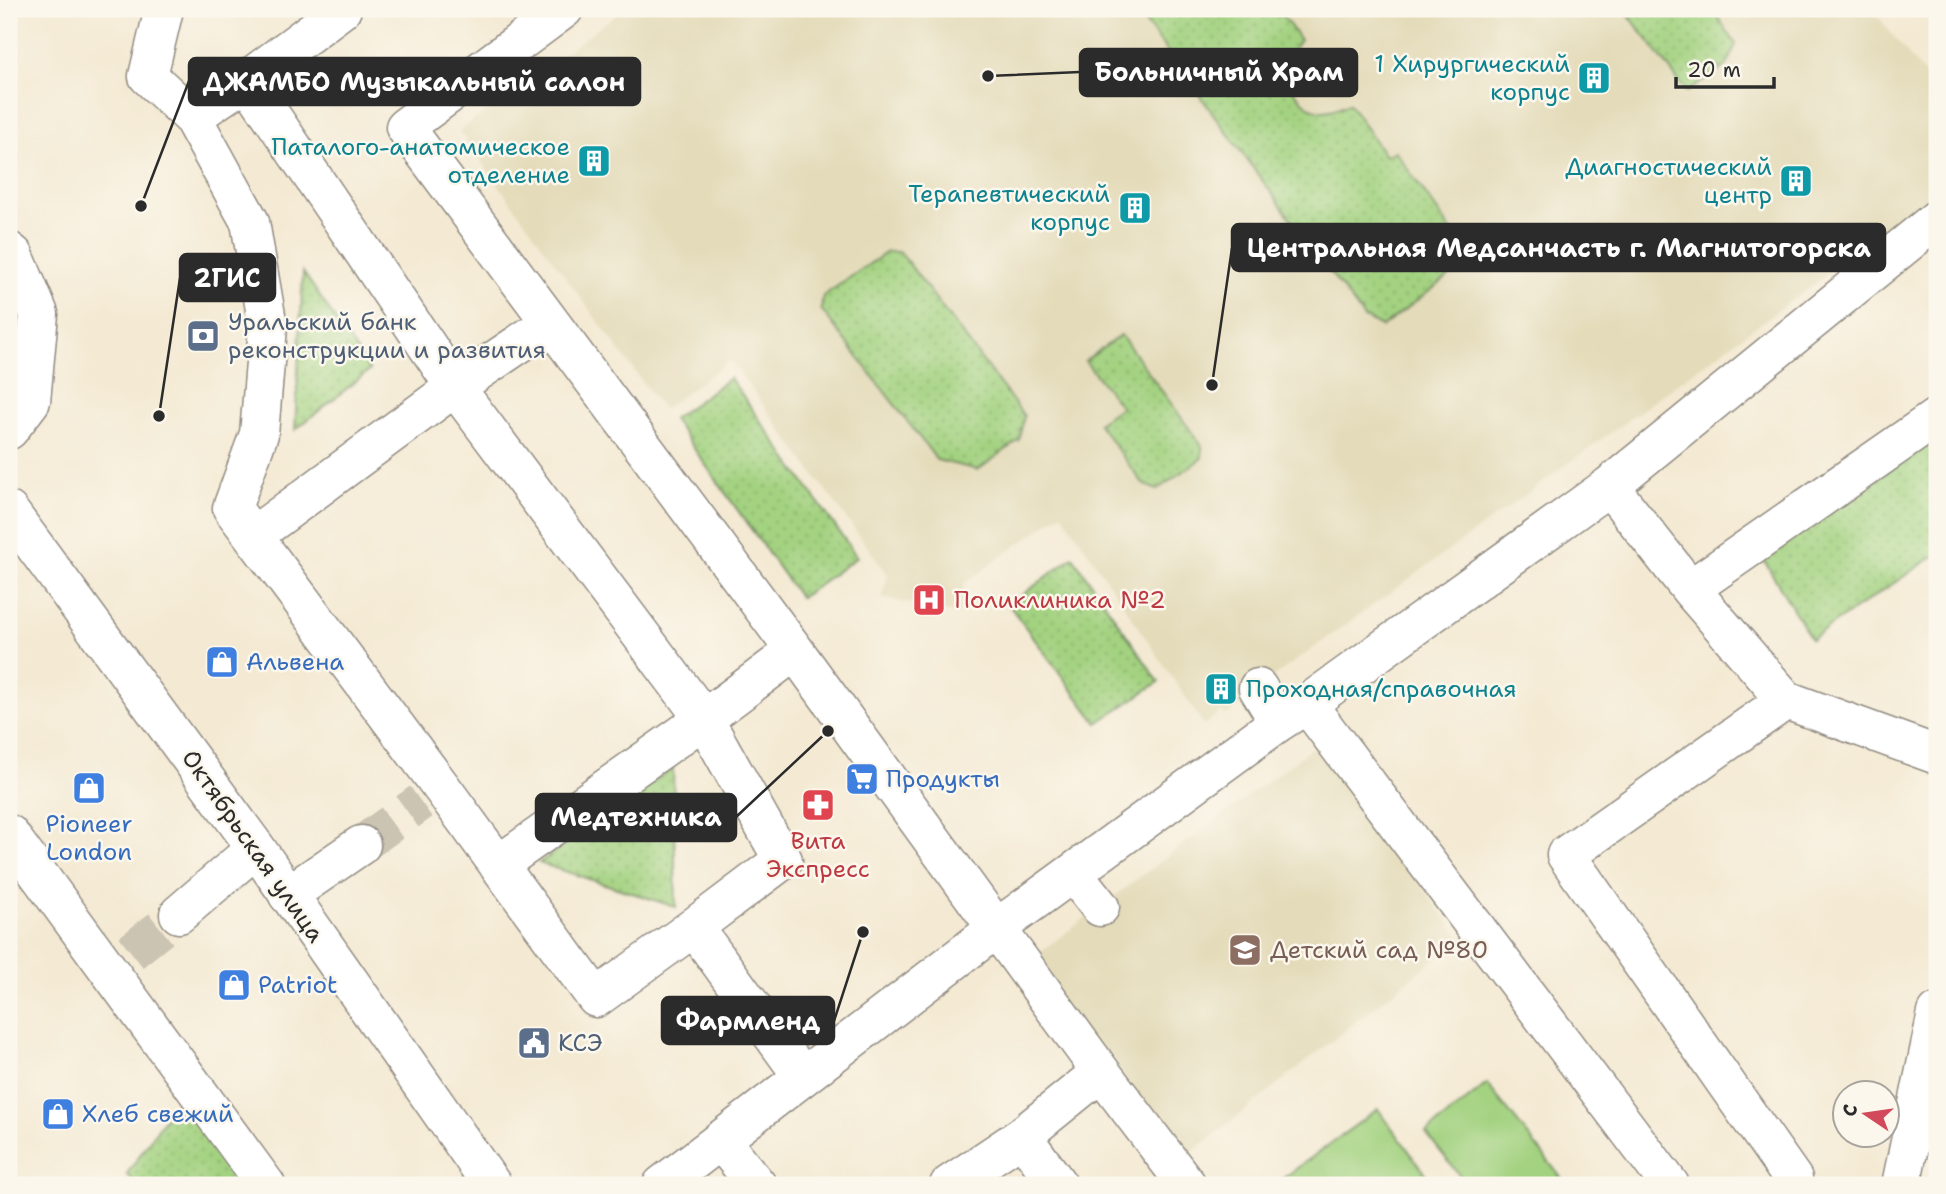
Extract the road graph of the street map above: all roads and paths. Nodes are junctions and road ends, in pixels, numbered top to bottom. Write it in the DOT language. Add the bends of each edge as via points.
graph roads {
  1 [pos="164,9"];
  2 [pos="342,9"];
  3 [pos="548,13"];
  4 [pos="247,80"];
  5 [pos="192,117"];
  6 [pos="1937,219"];
  7 [pos="9,251"];
  8 [pos="550,323"];
  9 [pos="454,387"];
  10 [pos="1937,417"];
  11 [pos="9,430"];
  12 [pos="1609,486"];
  13 [pos="9,511"];
  14 [pos="253,536"];
  15 [pos="1690,589"];
  16 [pos="795,651"];
  17 [pos="1258,688"];
  18 [pos="1786,700"];
  19 [pos="1293,713"];
  20 [pos="704,719"];
  21 [pos="1937,755"];
  22 [pos="9,834"];
  23 [pos="361,845"];
  24 [pos="256,848"];
  25 [pos="498,865"];
  26 [pos="1073,873"];
  27 [pos="288,895"];
  28 [pos="1100,907"];
  29 [pos="179,914"];
  30 [pos="694,928"];
  31 [pos="997,928"];
  32 [pos="89,946"];
  33 [pos="131,952"];
  34 [pos="1937,1013"];
  35 [pos="1101,1072"];
  36 [pos="803,1077"];
  37 [pos="1022,1136"];
  38 [pos="720,1140"];
  39 [pos="266,1185"];
  40 [pos="492,1185"];
  41 [pos="662,1185"];
  42 [pos="757,1185"];
  43 [pos="949,1185"];
  44 [pos="1058,1185"];
  45 [pos="1187,1185"];
  46 [pos="1670,1185"];
  47 [pos="1791,1185"];
  48 [pos="1901,1185"];
  1 -- 5 [label="main road" via="148,76"];
  2 -- 4 [label="main road"];
  3 -- 8 [label="main road" via="405,127"];
  4 -- 5 [label="main road"];
  4 -- 9 [label="main road"];
  5 -- 14 [label="main road" via="250,222 268,327 259,434 232,508"];
  6 -- 12 [label="main road"];
  7 -- 11 [label="main road" via="39,314 31,401"];
  8 -- 9 [label="main road"];
  8 -- 16 [label="main road"];
  9 -- 14 [label="main road"];
  9 -- 20 [label="main road"];
  10 -- 15 [label="main road"];
  12 -- 15 [label="main road"];
  12 -- 19 [label="main road"];
  13 -- 24 [label="main road, Октябрьская улица"];
  14 -- 25 [label="main road" via="432,795"];
  15 -- 18 [label="main road"];
  16 -- 20 [label="main road"];
  16 -- 31 [label="main road"];
  17 -- 19 [label="main road"];
  18 -- 21 [label="main road"];
  18 -- 47 [label="main road" via="1566,855 1793,1179"];
  19 -- 26 [label="main road"];
  19 -- 46 [label="main road"];
  20 -- 25 [label="main road"];
  20 -- 30 [label="main road" via="783,860"];
  22 -- 32 [label="main road"];
  23 -- 27 [label="main road"];
  24 -- 27 [label="main road, Октябрьская улица"];
  24 -- 29 [label="main road"];
  25 -- 30 [label="main road" via="596,998"];
  26 -- 28 [label="main road"];
  26 -- 31 [label="main road"];
  27 -- 40 [label="main road, Октябрьская улица"];
  30 -- 36 [label="main road"];
  31 -- 35 [label="main road"];
  31 -- 36 [label="main road"];
  32 -- 33 [label="main road"];
  32 -- 39 [label="main road"];
  34 -- 48 [label="main road"];
  35 -- 37 [label="main road"];
  35 -- 45 [label="main road"];
  36 -- 38 [label="main road"];
  37 -- 43 [label="main road"];
  37 -- 44 [label="main road"];
  38 -- 41 [label="main road"];
  38 -- 42 [label="main road"];
}
